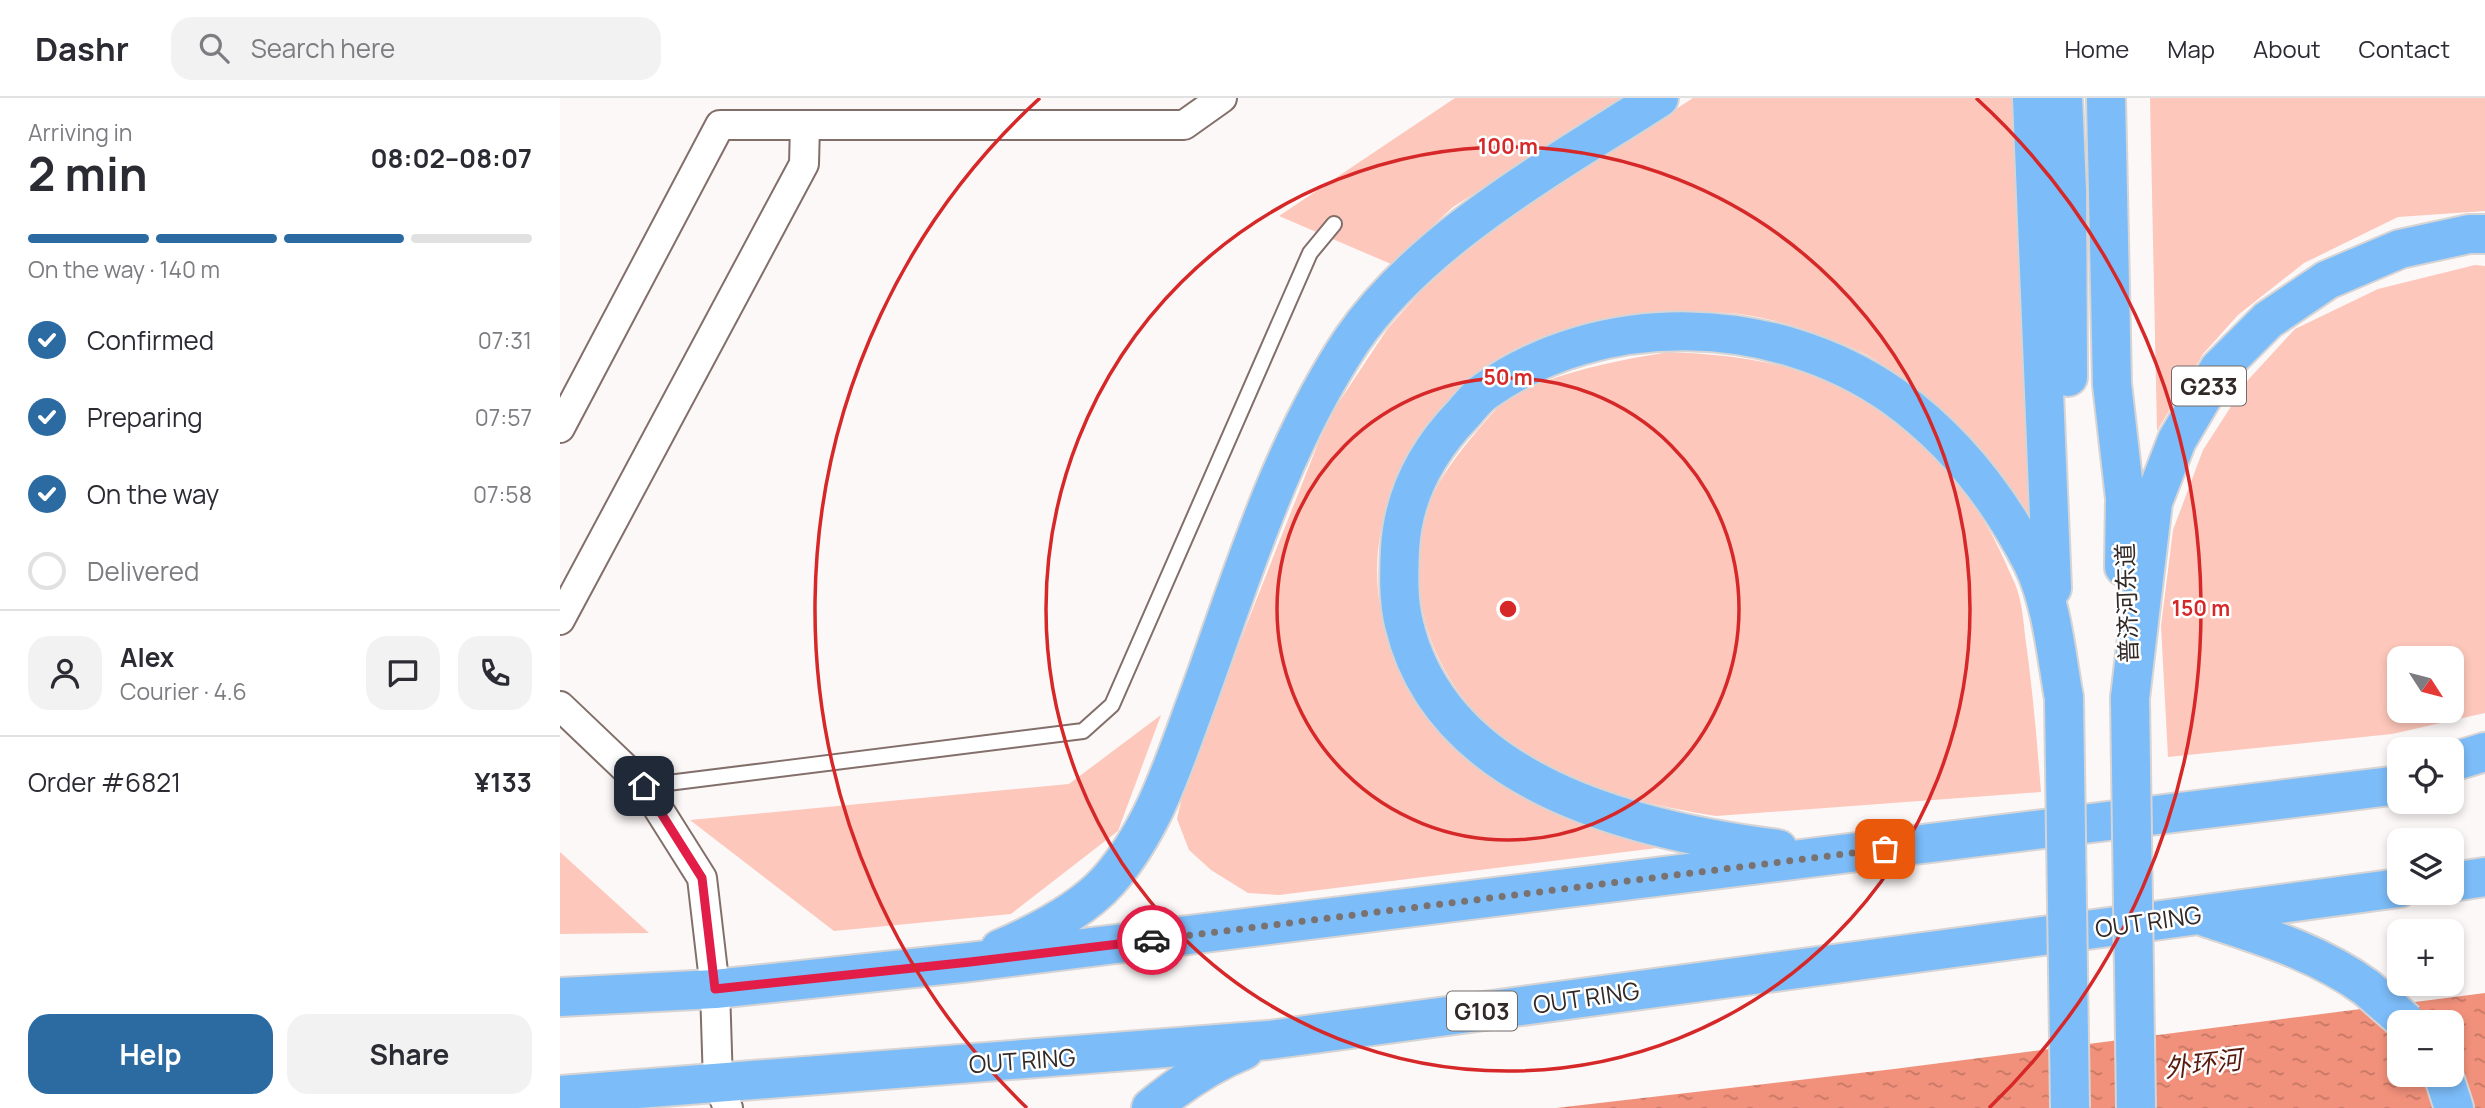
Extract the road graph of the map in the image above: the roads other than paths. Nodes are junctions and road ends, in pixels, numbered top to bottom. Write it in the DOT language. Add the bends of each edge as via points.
graph roads {
  1 [pos="1222,98"];
  2 [pos="1659,98"];
  3 [pos="2032,98"];
  4 [pos="2063,98"];
  5 [pos="2106,98"];
  6 [pos="2132,98"];
  7 [pos="805,125"];
  8 [pos="1334,224"];
  9 [pos="2485,234"];
  10 [pos="560,428"];
  11 [pos="2125,498"];
  12 [pos="560,620"];
  13 [pos="2064,698"];
  14 [pos="2130,698"];
  15 [pos="560,706"];
  16 [pos="2485,752"];
  17 [pos="2464,758"];
  18 [pos="2485,772"];
  19 [pos="2464,775"];
  20 [pos="2387,784"];
  21 [pos="644,786"];
  22 [pos="1832,856"];
  23 [pos="2485,877"];
  24 [pos="2464,880"];
  25 [pos="2387,890"];
  26 [pos="2197,915"];
  27 [pos="970,962"];
  28 [pos="715,989"];
  29 [pos="560,997"];
  30 [pos="2392,1010"];
  31 [pos="1269,1040"];
  32 [pos="2447,1087"];
  33 [pos="561,1095"];
  34 [pos="723,1096"];
  35 [pos="640,1108"];
  36 [pos="1151,1108"];
  37 [pos="2070,1108"];
  38 [pos="2136,1108"];
  39 [pos="2454,1108"];
  1 -- 7 [label="street" via="1184,125"];
  2 -- 27 [label="highway" via="1489,208 1413,272 1354,338 1296,438 1163,793 1135,844 1107,882 1072,910 1033,934"];
  3 -- 13 [label="highway" via="2049,563"];
  4 -- 13 [label="highway" via="2068,482"];
  5 -- 11 [label="highway, 普济河东道" via="2112,384"];
  6 -- 11 [label="highway" via="2135,435"];
  7 -- 10 [label="street" via="720,125"];
  7 -- 12 [label="street" via="804,164"];
  8 -- 21 [label="lane" via="1310,253 1112,705 1083,731"];
  9 -- 14 [label="highway, G233" via="2400,249 2327,280 2269,320 2218,369 2177,440 2153,502"];
  11 -- 14 [label="highway, 普济河东道" via="2123,601"];
  13 -- 22 [label="highway" via="2039,579 1979,478 1891,395 1845,370 1809,353 1723,333 1650,332 1568,349 1526,366 1481,394 1441,436 1416,481 1402,529 1399,579 1403,623 1417,665 1455,721 1511,767 1615,816 1695,837"];
  13 -- 37 [label="highway, bridge"];
  14 -- 38 [label="highway, 普济河东道 / G233, bridge"];
  15 -- 21 [label="street"];
  16 -- 17 [label="highway"];
  18 -- 19 [label="highway"];
  20 -- 22 [label="highway"];
  21 -- 28 [label="street" via="702,878"];
  22 -- 27 [label="highway"];
  23 -- 24 [label="highway"];
  25 -- 26 [label="highway, OUT RING / G103"];
  26 -- 30 [label="highway, bridge" via="2316,956 2348,974"];
  26 -- 31 [label="highway, OUT RING / G103"];
  27 -- 28 [label="highway"];
  28 -- 29 [label="highway"];
  28 -- 34 [label="street"];
  31 -- 34 [label="highway, OUT RING / G103"];
  31 -- 36 [label="highway" via="1218,1061"];
  32 -- 39 [label="highway"];
  33 -- 34 [label="highway, OUT RING / G103"];
  33 -- 35 [label="highway"];
}
